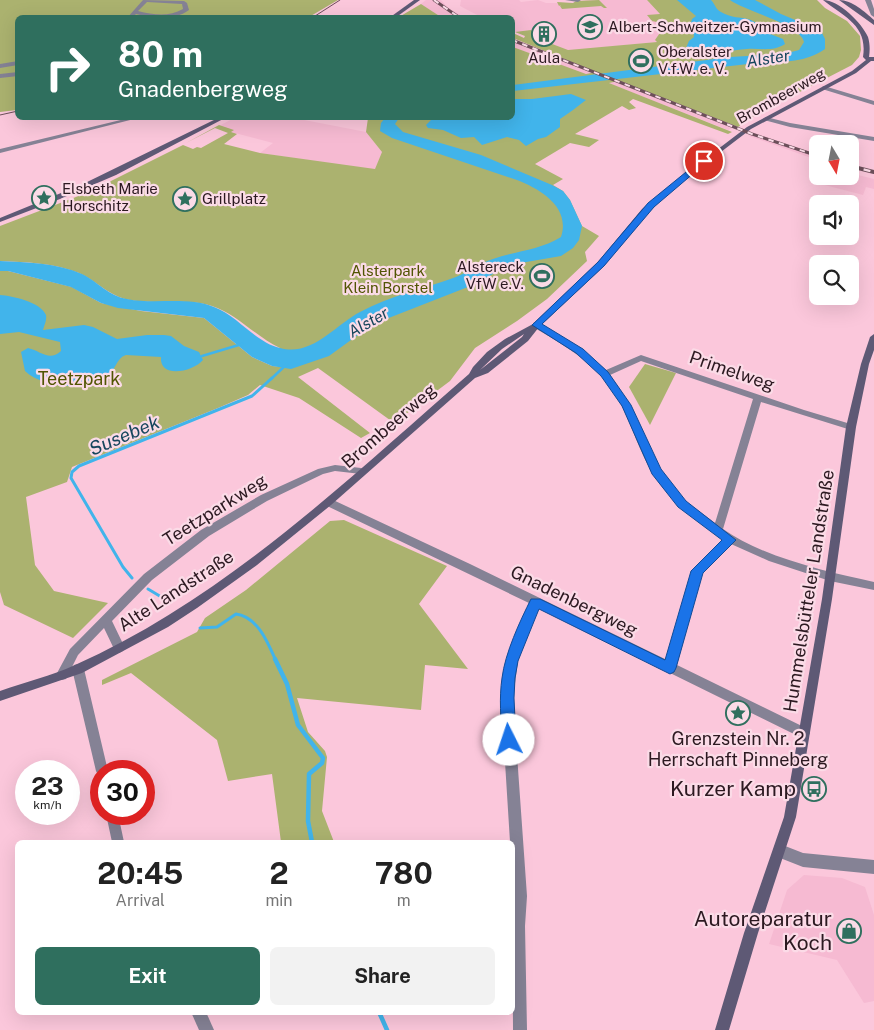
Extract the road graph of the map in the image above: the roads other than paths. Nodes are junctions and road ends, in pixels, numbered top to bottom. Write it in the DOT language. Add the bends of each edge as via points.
graph roads {
  1 [pos="146,0"];
  2 [pos="417,0"];
  3 [pos="568,0"];
  4 [pos="578,0"];
  5 [pos="826,0"];
  6 [pos="842,0"];
  7 [pos="868,0"];
  8 [pos="841,9"];
  9 [pos="136,12"];
  10 [pos="132,15"];
  11 [pos="152,15"];
  12 [pos="175,15"];
  13 [pos="395,15"];
  14 [pos="874,15"];
  15 [pos="874,23"];
  16 [pos="874,30"];
  17 [pos="871,59"];
  18 [pos="15,64"];
  19 [pos="0,66"];
  20 [pos="15,74"];
  21 [pos="0,76"];
  22 [pos="824,88"];
  23 [pos="874,103"];
  24 [pos="766,119"];
  25 [pos="127,120"];
  26 [pos="218,120"];
  27 [pos="874,138"];
  28 [pos="0,151"];
  29 [pos="0,220"];
  30 [pos="536,325"];
  31 [pos="874,337"];
  32 [pos="605,374"];
  33 [pos="758,397"];
  34 [pos="851,427"];
  35 [pos="362,471"];
  36 [pos="328,502"];
  37 [pos="718,530"];
  38 [pos="730,540"];
  39 [pos="830,577"];
  40 [pos="874,586"];
  41 [pos="536,602"];
  42 [pos="106,620"];
  43 [pos="119,648"];
  44 [pos="670,668"];
  45 [pos="78,669"];
  46 [pos="62,675"];
  47 [pos="0,696"];
  48 [pos="804,733"];
  49 [pos="99,760"];
  50 [pos="114,825"];
  51 [pos="118,840"];
  52 [pos="780,851"];
  53 [pos="874,867"];
  54 [pos="200,1015"];
  55 [pos="207,1030"];
  56 [pos="520,1030"];
  57 [pos="722,1030"];
  1 -- 9 [label="street"];
  1 -- 12 [label="street" via="184,3 186,10"];
  2 -- 13 [label="main road"];
  3 -- 4 [label="street"];
  5 -- 8 [label="main road, Brombeerweg"];
  6 -- 15 [label="main road"];
  7 -- 14 [label="street"];
  8 -- 16 [label="main road" via="852,13"];
  8 -- 17 [label="main road, Brombeerweg" via="864,32 868,42 866,57"];
  9 -- 10 [label="street"];
  9 -- 11 [label="street"];
  17 -- 22 [label="main road, Brombeerweg"];
  18 -- 19 [label="street"];
  20 -- 21 [label="street"];
  22 -- 23 [label="street"];
  22 -- 24 [label="main road, Brombeerweg"];
  24 -- 27 [label="street"];
  24 -- 30 [label="main road, Brombeerweg" via="717,151 658,199 601,264"];
  25 -- 28 [label="street"];
  26 -- 29 [label="main road" via="94,183"];
  30 -- 32 [label="street" via="579,351"];
  30 -- 35 [label="main road, Brombeerweg" via="525,340 485,371 472,376"];
  31 -- 34 [label="main road, Hummelsbütteler Landstraße"];
  32 -- 33 [label="street, Primelweg" via="641,358"];
  32 -- 37 [label="street" via="626,405 656,471 682,504"];
  33 -- 34 [label="street, Primelweg"];
  33 -- 37 [label="street"];
  34 -- 39 [label="main road, Hummelsbütteler Landstraße"];
  35 -- 36 [label="main road, Brombeerweg"];
  35 -- 42 [label="street, Teetzparkweg" via="327,469 264,498 176,554"];
  36 -- 41 [label="street, Gnadenbergweg"];
  36 -- 43 [label="main road, Alte Landstraße" via="193,605"];
  37 -- 38 [label="street"];
  38 -- 39 [label="street"];
  38 -- 44 [label="street" via="697,571"];
  39 -- 40 [label="street"];
  39 -- 48 [label="main road, Hummelsbütteler Landstraße"];
  41 -- 44 [label="street, Gnadenbergweg"];
  41 -- 56 [label="street" via="512,661 507,698 520,896"];
  42 -- 43 [label="street"];
  42 -- 46 [label="street, Teetzparkweg" via="74,652"];
  43 -- 45 [label="main road, Alte Landstraße"];
  44 -- 48 [label="street, Gnadenbergweg"];
  45 -- 46 [label="main road, Alte Landstraße"];
  45 -- 49 [label="street"];
  46 -- 47 [label="main road, Alte Landstraße"];
  48 -- 52 [label="main road, Hummelsbütteler Landstraße" via="790,817"];
  50 -- 51 [label="street"];
  52 -- 53 [label="street" via="802,860"];
  52 -- 57 [label="main road, Hummelsbütteler Landstraße"];
  54 -- 55 [label="street"];
}
